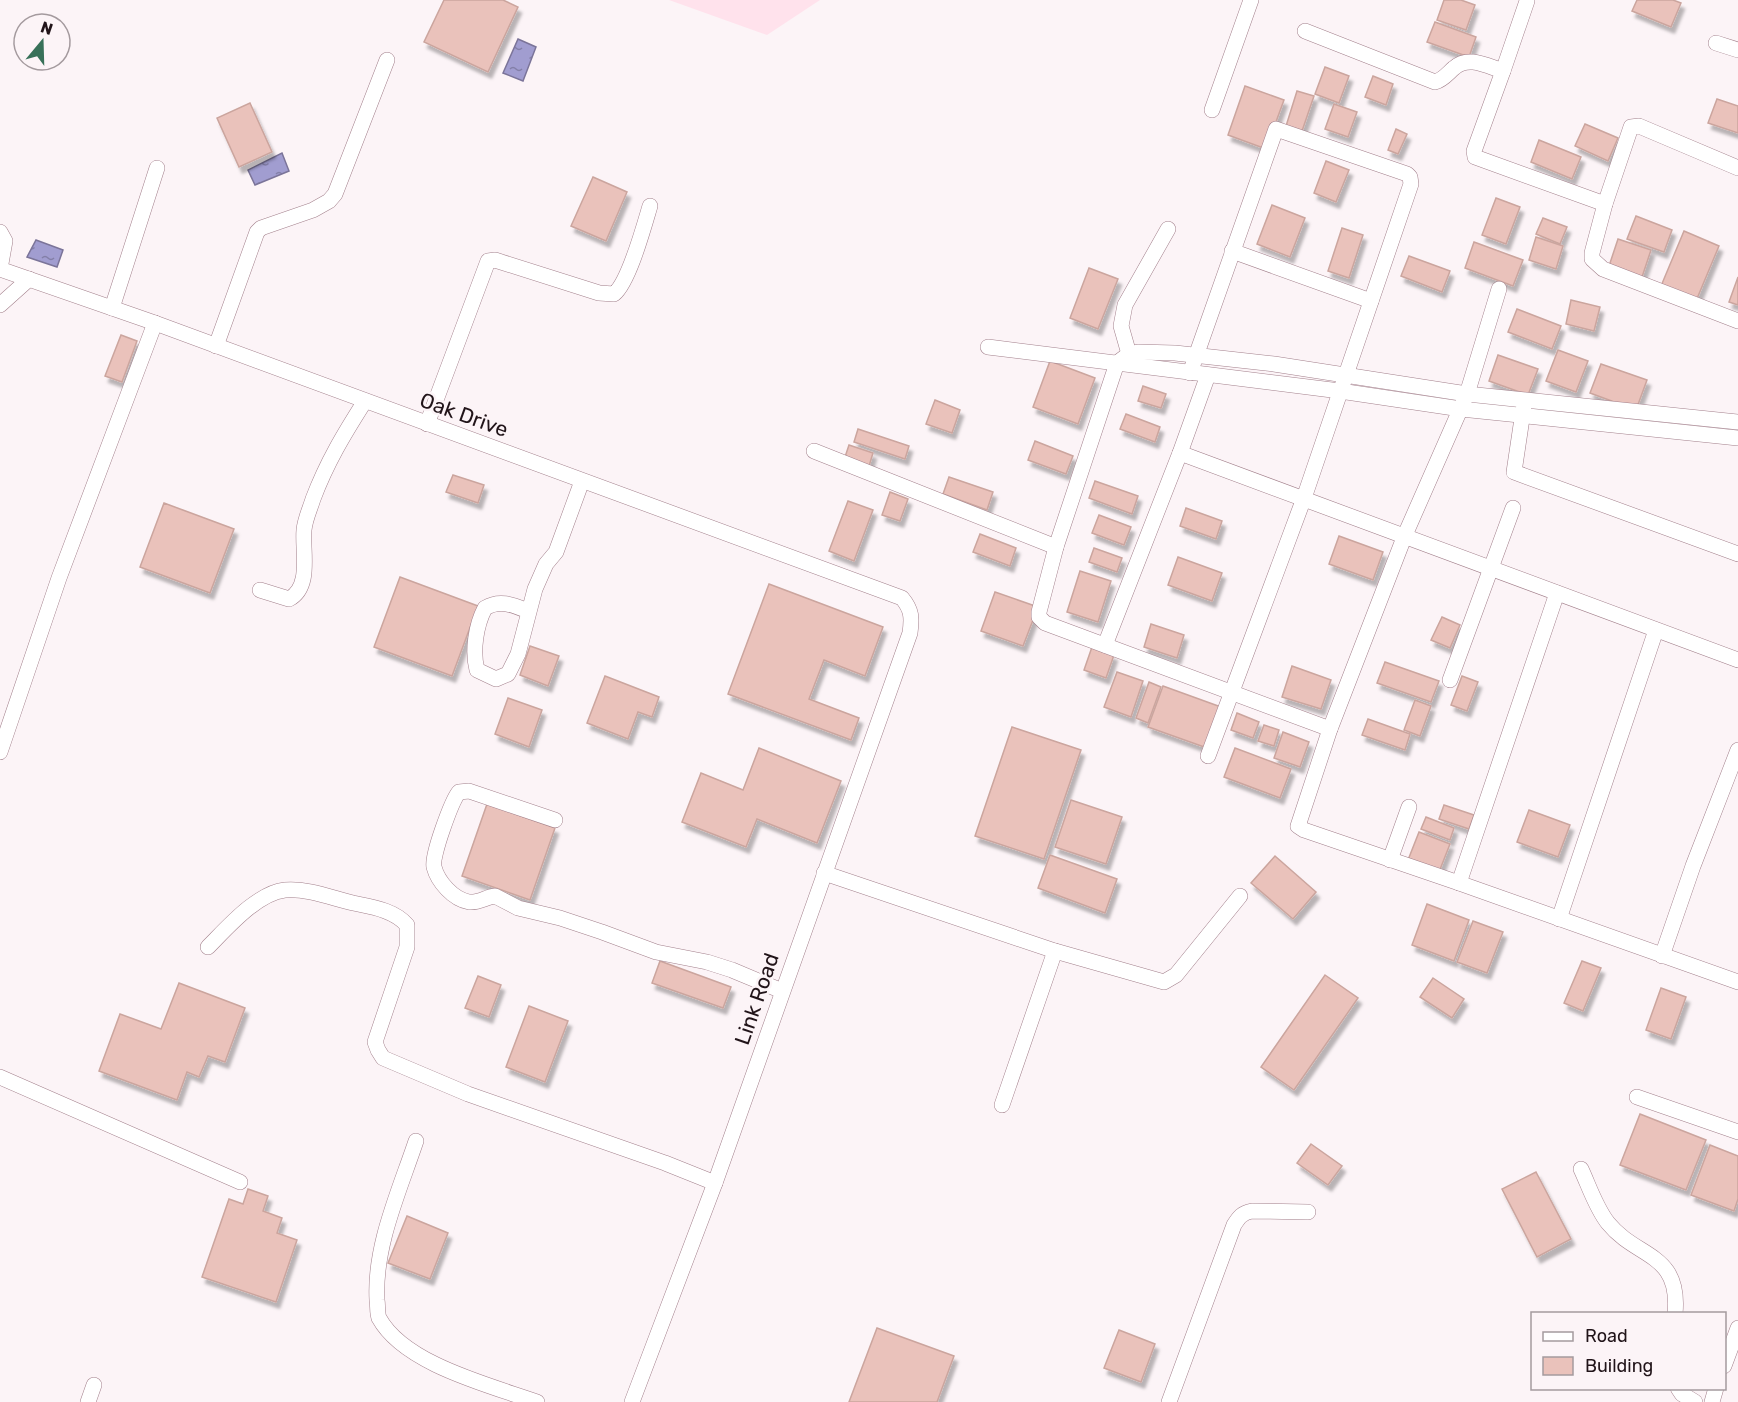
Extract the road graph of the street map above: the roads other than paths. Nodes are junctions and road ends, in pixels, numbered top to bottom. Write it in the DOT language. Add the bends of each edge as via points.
graph roads {
  1 [pos="1251,0"];
  2 [pos="1527,1"];
  3 [pos="1305,31"];
  4 [pos="1716,43"];
  5 [pos="1738,50"];
  6 [pos="387,60"];
  7 [pos="1503,71"];
  8 [pos="1212,110"];
  9 [pos="157,168"];
  10 [pos="1738,168"];
  11 [pos="1605,204"];
  12 [pos="650,206"];
  13 [pos="1168,229"];
  14 [pos="0,232"];
  15 [pos="1232,252"];
  16 [pos="0,268"];
  17 [pos="29,279"];
  18 [pos="1499,289"];
  19 [pos="1371,302"];
  20 [pos="0,305"];
  21 [pos="112,308"];
  22 [pos="1738,321"];
  23 [pos="155,323"];
  24 [pos="216,346"];
  25 [pos="988,347"];
  26 [pos="1196,356"];
  27 [pos="1123,359"];
  28 [pos="1190,373"];
  29 [pos="1208,375"];
  30 [pos="1346,375"];
  31 [pos="1340,391"];
  32 [pos="1467,394"];
  33 [pos="365,401"];
  34 [pos="1524,407"];
  35 [pos="1461,409"];
  36 [pos="1738,422"];
  37 [pos="427,424"];
  38 [pos="1738,438"];
  39 [pos="814,451"];
  40 [pos="1180,453"];
  41 [pos="582,481"];
  42 [pos="1304,498"];
  43 [pos="1513,508"];
  44 [pos="1405,535"];
  45 [pos="1056,548"];
  46 [pos="1738,554"];
  47 [pos="1492,570"];
  48 [pos="260,590"];
  49 [pos="1557,593"];
  50 [pos="910,607"];
  51 [pos="528,611"];
  52 [pos="1656,630"];
  53 [pos="1105,645"];
  54 [pos="1738,660"];
  55 [pos="1450,680"];
  56 [pos="1232,693"];
  57 [pos="1330,729"];
  58 [pos="3,733"];
  59 [pos="1738,750"];
  60 [pos="0,752"];
  61 [pos="1208,756"];
  62 [pos="1409,807"];
  63 [pos="555,820"];
  64 [pos="1390,860"];
  65 [pos="824,873"];
  66 [pos="1459,883"];
  67 [pos="1240,896"];
  68 [pos="1559,919"];
  69 [pos="208,947"];
  70 [pos="1056,951"];
  71 [pos="1662,956"];
  72 [pos="1738,982"];
  73 [pos="782,991"];
  74 [pos="0,1077"];
  75 [pos="1637,1097"];
  76 [pos="1002,1105"];
  77 [pos="1738,1132"];
  78 [pos="416,1141"];
  79 [pos="1581,1169"];
  80 [pos="240,1182"];
  81 [pos="715,1184"];
  82 [pos="1308,1212"];
  83 [pos="1675,1312"];
  84 [pos="1738,1328"];
  85 [pos="1734,1351"];
  86 [pos="1726,1364"];
  87 [pos="94,1385"];
  88 [pos="1679,1390"];
  89 [pos="88,1402"];
  90 [pos="537,1402"];
  91 [pos="632,1402"];
  92 [pos="1169,1402"];
  93 [pos="1695,1402"];
  1 -- 8 [label="street"];
  2 -- 7 [label="street"];
  3 -- 7 [label="street" via="1435,82 1466,61"];
  4 -- 5 [label="street"];
  6 -- 24 [label="street" via="335,194 324,205 257,232"];
  7 -- 11 [label="street" via="1475,157"];
  9 -- 21 [label="street"];
  10 -- 11 [label="street" via="1635,125 1628,130"];
  11 -- 22 [label="street" via="1592,253 1596,265"];
  12 -- 37 [label="street" via="626,277 614,294 488,261"];
  13 -- 27 [label="street" via="1125,305 1121,326"];
  14 -- 16 [label="street" via="5,240"];
  15 -- 19 [label="street"];
  15 -- 19 [label="street" via="1277,128 1407,174 1410,184"];
  15 -- 26 [label="street"];
  16 -- 17 [label="street, Oak Drive"];
  17 -- 20 [label="street"];
  17 -- 21 [label="street, Oak Drive"];
  18 -- 32 [label="street"];
  19 -- 30 [label="street"];
  21 -- 23 [label="street, Oak Drive"];
  23 -- 24 [label="street, Oak Drive"];
  23 -- 58 [label="street"];
  24 -- 33 [label="street, Oak Drive"];
  25 -- 27 [label="street" via="1020,353"];
  26 -- 27 [label="street" via="1138,352"];
  26 -- 28 [label="street"];
  26 -- 30 [label="street"];
  27 -- 28 [label="street"];
  27 -- 45 [label="street"];
  28 -- 29 [label="street"];
  29 -- 31 [label="street"];
  29 -- 40 [label="street"];
  30 -- 31 [label="street"];
  30 -- 32 [label="street"];
  31 -- 35 [label="street"];
  31 -- 42 [label="street"];
  32 -- 34 [label="street"];
  32 -- 35 [label="street"];
  33 -- 37 [label="street, Oak Drive"];
  33 -- 48 [label="street" via="329,459 306,520 300,590 290,599"];
  34 -- 35 [label="street"];
  34 -- 36 [label="street"];
  34 -- 38 [label="street"];
  34 -- 46 [label="street" via="1514,472"];
  35 -- 44 [label="street"];
  37 -- 41 [label="street, Oak Drive"];
  39 -- 45 [label="street"];
  40 -- 42 [label="street"];
  40 -- 53 [label="street"];
  41 -- 50 [label="street, Oak Drive" via="902,598"];
  41 -- 51 [label="street" via="560,542 546,564"];
  42 -- 44 [label="street"];
  42 -- 56 [label="street"];
  43 -- 47 [label="street"];
  44 -- 47 [label="street"];
  44 -- 57 [label="street"];
  45 -- 53 [label="street" via="1039,617 1045,623"];
  47 -- 49 [label="street"];
  47 -- 55 [label="street"];
  49 -- 52 [label="street"];
  49 -- 66 [label="street"];
  50 -- 65 [label="street, Link Road" via="910,633"];
  51 -- 51 [label="street" via="507,603 485,608 473,656 477,670 496,678 508,674 519,654"];
  52 -- 54 [label="street"];
  52 -- 68 [label="street"];
  53 -- 56 [label="street"];
  56 -- 57 [label="street"];
  56 -- 61 [label="street"];
  57 -- 64 [label="street" via="1298,826"];
  58 -- 60 [label="street"];
  59 -- 71 [label="street"];
  62 -- 64 [label="street"];
  63 -- 73 [label="street" via="469,791 459,792 444,826 434,867 452,894 460,899 475,902 495,896 518,908 656,952 732,970"];
  64 -- 66 [label="street"];
  65 -- 70 [label="street"];
  65 -- 73 [label="street, Link Road"];
  66 -- 68 [label="street"];
  67 -- 70 [label="street" via="1176,975 1164,982"];
  68 -- 71 [label="street"];
  69 -- 81 [label="street" via="252,906 284,890 307,892 400,917 407,925 407,947 375,1042 383,1058 468,1094"];
  70 -- 76 [label="street"];
  71 -- 72 [label="street"];
  73 -- 81 [label="street, Link Road"];
  74 -- 80 [label="street"];
  75 -- 77 [label="street"];
  78 -- 90 [label="street" via="383,1241 376,1279 378,1316 400,1344 433,1364"];
  79 -- 83 [label="street" via="1606,1221 1666,1269 1677,1299"];
  81 -- 91 [label="street, Link Road"];
  82 -- 92 [label="street" via="1252,1211 1239,1217"];
  84 -- 85 [label="street"];
  85 -- 86 [label="street"];
  87 -- 89 [label="street"];
  88 -- 93 [label="street"];
}
